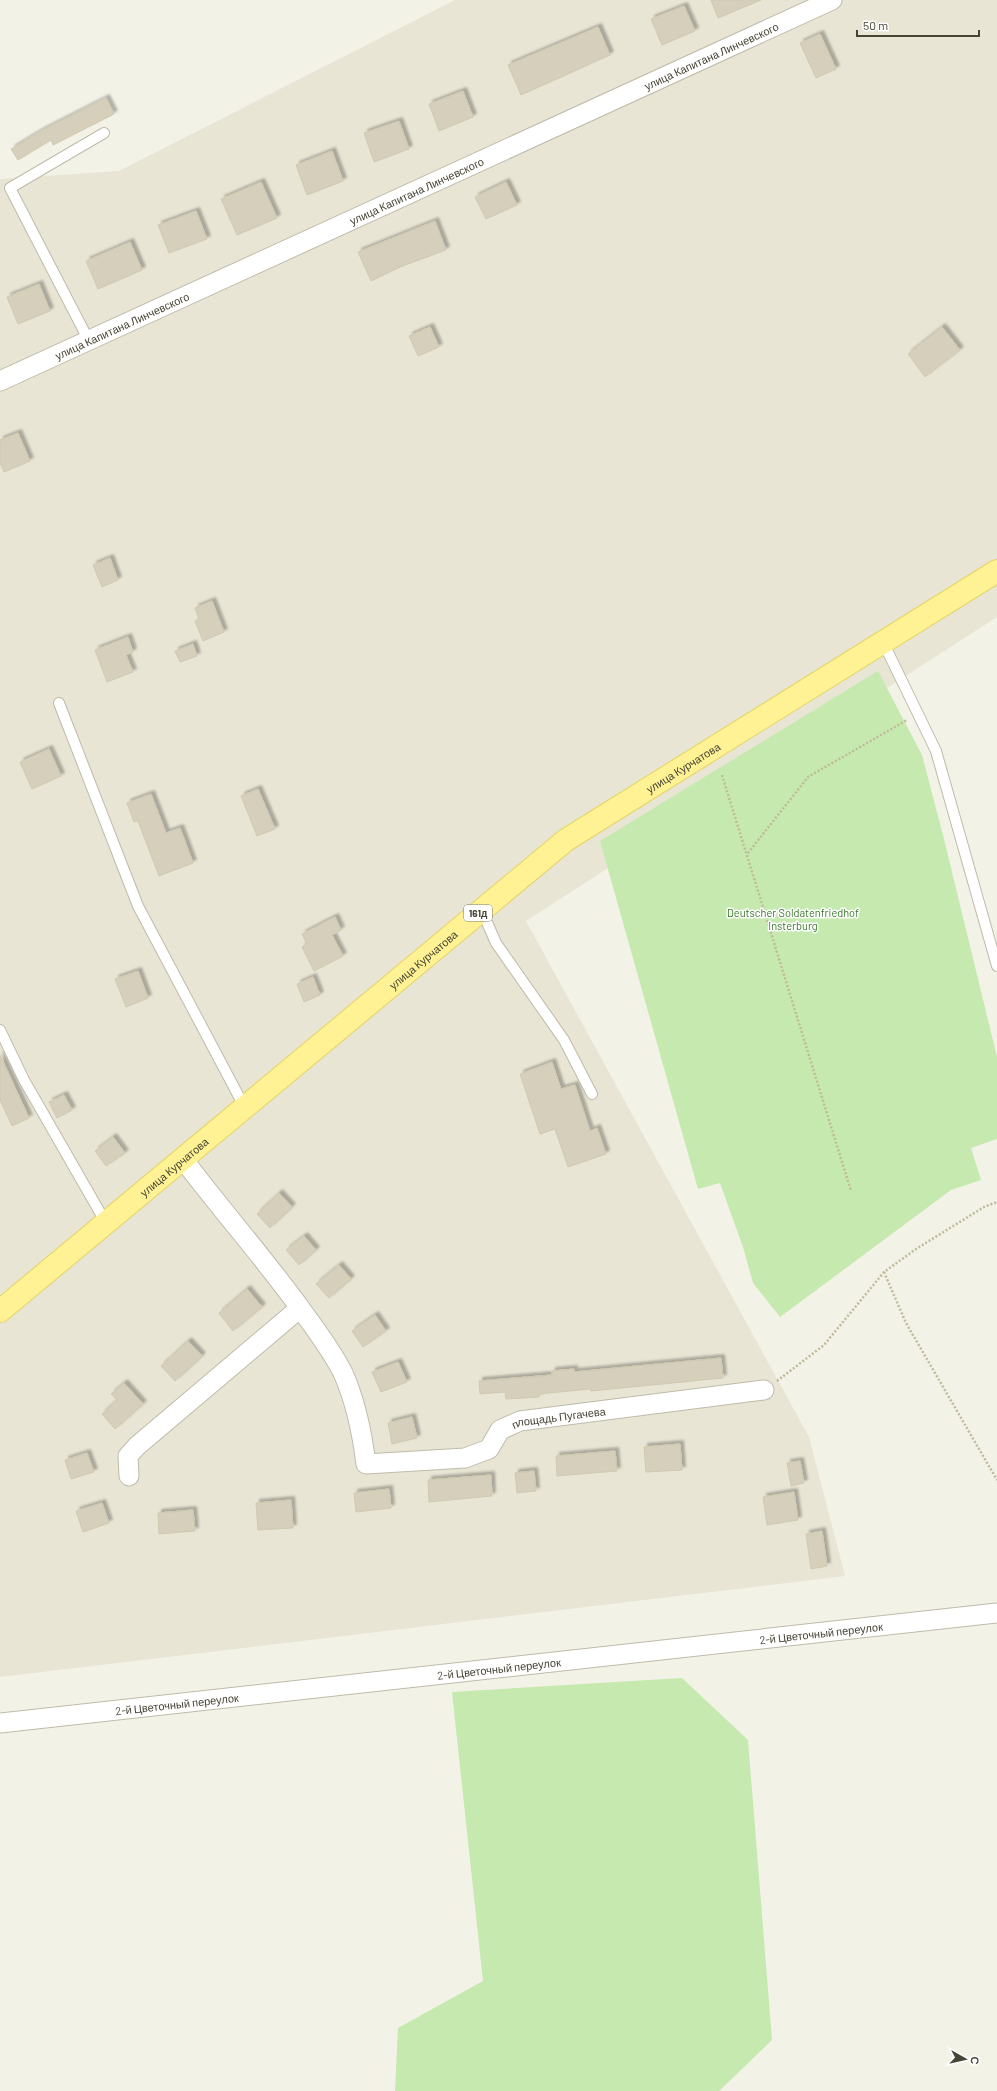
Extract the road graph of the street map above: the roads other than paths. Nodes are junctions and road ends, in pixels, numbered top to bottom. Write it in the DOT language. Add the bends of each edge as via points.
graph roads {
  1 [pos="832,0"];
  2 [pos="104,132"];
  3 [pos="88,339"];
  4 [pos="0,381"];
  5 [pos="997,570"];
  6 [pos="883,642"];
  7 [pos="59,703"];
  8 [pos="482,910"];
  9 [pos="997,966"];
  10 [pos="0,1030"];
  11 [pos="592,1094"];
  12 [pos="245,1108"];
  13 [pos="183,1159"];
  14 [pos="106,1223"];
  15 [pos="300,1308"];
  16 [pos="0,1311"];
  17 [pos="764,1390"];
  18 [pos="129,1476"];
  19 [pos="997,1613"];
  20 [pos="0,1723"];
  1 -- 3 [label="street, улица Капитана Линчевского"];
  2 -- 3 [label="lane" via="10,188"];
  3 -- 4 [label="street, улица Капитана Линчевского"];
  5 -- 6 [label="main road, улица Курчатова / 161д"];
  6 -- 8 [label="main road, улица Курчатова / 161д" via="566,840"];
  6 -- 9 [label="lane" via="936,751"];
  7 -- 12 [label="lane" via="138,906"];
  8 -- 11 [label="lane" via="496,943 564,1040"];
  8 -- 12 [label="main road, улица Курчатова / 161д"];
  10 -- 14 [label="lane" via="24,1080"];
  12 -- 13 [label="main road, улица Курчатова / 161д"];
  13 -- 14 [label="main road, улица Курчатова / 161д"];
  13 -- 15 [label="street"];
  14 -- 16 [label="main road, улица Курчатова / 161д"];
  15 -- 17 [label="street, площадь Пугачева" via="343,1373 361,1424 366,1464 465,1458 489,1449 500,1430 520,1421"];
  15 -- 18 [label="street" via="137,1446 128,1456"];
  19 -- 20 [label="street, 2-й Цветочный переулок"];
}
